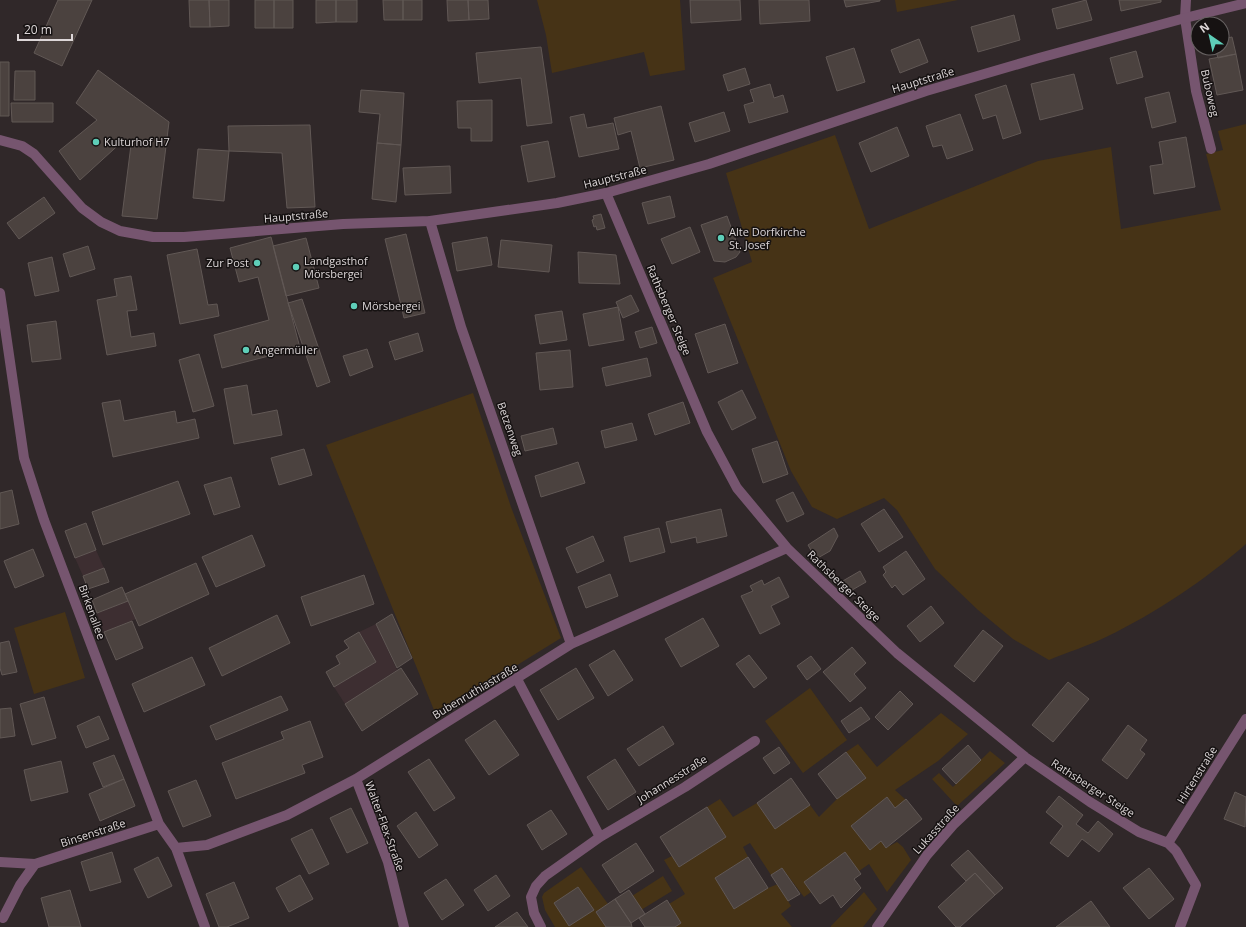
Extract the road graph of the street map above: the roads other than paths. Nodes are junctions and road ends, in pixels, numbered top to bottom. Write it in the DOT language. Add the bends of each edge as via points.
graph roads {
  1 [pos="1186,0"];
  2 [pos="1246,3"];
  3 [pos="1185,18"];
  4 [pos="0,140"];
  5 [pos="1211,149"];
  6 [pos="606,193"];
  7 [pos="430,221"];
  8 [pos="0,293"];
  9 [pos="787,548"];
  10 [pos="571,644"];
  11 [pos="517,680"];
  12 [pos="1246,719"];
  13 [pos="756,741"];
  14 [pos="1025,757"];
  15 [pos="356,779"];
  16 [pos="159,824"];
  17 [pos="600,837"];
  18 [pos="1168,843"];
  19 [pos="176,848"];
  20 [pos="0,862"];
  21 [pos="35,864"];
  22 [pos="3,919"];
  23 [pos="205,927"];
  24 [pos="404,927"];
  25 [pos="541,927"];
  26 [pos="877,927"];
  27 [pos="1180,927"];
  1 -- 3 [label="street, Buboweg"];
  2 -- 3 [label="street, Hauptstraße"];
  3 -- 5 [label="street, Buboweg" via="1196,92"];
  3 -- 6 [label="street, Hauptstraße" via="926,91 704,165"];
  4 -- 7 [label="street, Hauptstraße" via="22,146 34,154 82,208 100,222 120,231 153,237 184,238 343,224"];
  6 -- 7 [label="street, Hauptstraße" via="557,203"];
  6 -- 9 [label="street, Rathsberger Steige" via="707,432 737,488"];
  7 -- 10 [label="street, Betzenweg" via="461,327"];
  8 -- 16 [label="street, Birkenallee" via="24,458 44,520"];
  9 -- 10 [label="street, Bubenruthiastraße"];
  9 -- 14 [label="street, Rathsberger Steige" via="897,653"];
  10 -- 11 [label="street, Bubenruthiastraße"];
  11 -- 15 [label="street, Bubenruthiastraße"];
  11 -- 17 [label="street"];
  12 -- 18 [label="street, Hirtenstraße"];
  13 -- 17 [label="street, Johannesstraße"];
  14 -- 18 [label="street, Rathsberger Steige" via="1139,832"];
  14 -- 26 [label="street, Lukasstraße" via="954,824 923,861"];
  15 -- 19 [label="street, Bubenruthiastraße" via="287,814 207,846"];
  15 -- 24 [label="street, Walter-Flex-Straße" via="388,862"];
  16 -- 19 [label="street, Birkenallee"];
  16 -- 21 [label="street, Binsenstraße"];
  17 -- 25 [label="street, Johannesstraße" via="536,886 532,906"];
  18 -- 27 [label="street" via="1176,851 1196,885"];
  19 -- 23 [label="street, Birkenallee"];
  20 -- 21 [label="street, Binsenstraße"];
  21 -- 22 [label="street" via="20,885"];
}
